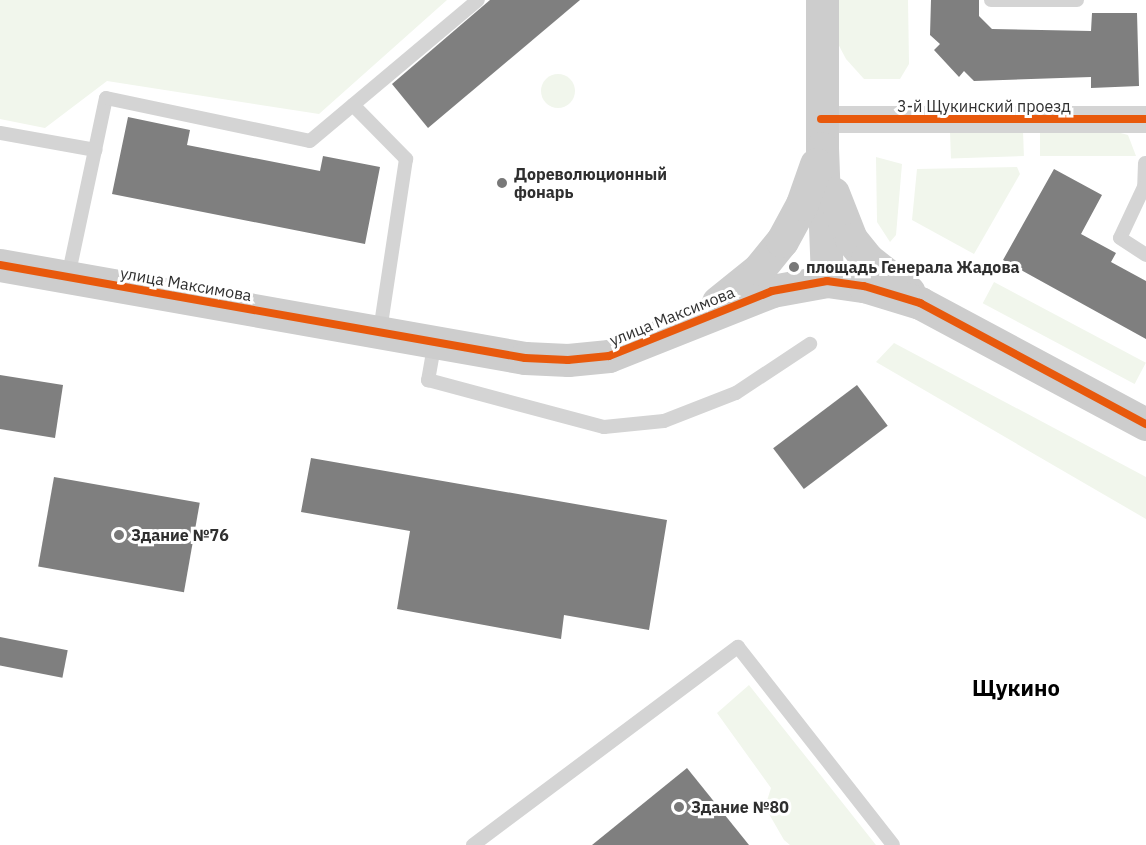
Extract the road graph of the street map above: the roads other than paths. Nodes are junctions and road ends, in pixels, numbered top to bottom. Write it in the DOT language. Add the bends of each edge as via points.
graph roads {
  1 [pos="478,0"];
  2 [pos="822,0"];
  3 [pos="991,0"];
  4 [pos="1077,0"];
  5 [pos="353,105"];
  6 [pos="1146,119"];
  7 [pos="0,133"];
  8 [pos="821,134"];
  9 [pos="95,150"];
  10 [pos="1145,163"];
  11 [pos="1146,255"];
  12 [pos="0,265"];
  13 [pos="68,278"];
  14 [pos="827,281"];
  15 [pos="920,303"];
  16 [pos="695,320"];
  17 [pos="380,331"];
  18 [pos="435,341"];
  19 [pos="810,344"];
  20 [pos="1146,424"];
  21 [pos="473,845"];
  22 [pos="893,845"];
  1 -- 5 [label="lane"];
  2 -- 8 [label="street"];
  3 -- 4 [label="lane"];
  5 -- 9 [label="lane" via="310,141 106,98"];
  5 -- 17 [label="lane" via="406,159"];
  6 -- 8 [label="street, 3-й Щукинский проезд"];
  7 -- 9 [label="lane"];
  8 -- 14 [label="street"];
  8 -- 15 [label="street" via="838,212 851,238 867,259"];
  8 -- 16 [label="street" via="802,204 782,241 759,269"];
  9 -- 13 [label="lane"];
  10 -- 11 [label="lane" via="1144,187 1120,238"];
  12 -- 13 [label="street, улица Максимова"];
  13 -- 17 [label="street, улица Максимова"];
  14 -- 15 [label="street, улица Максимова" via="864,286"];
  14 -- 16 [label="street, улица Максимова" via="772,291"];
  15 -- 20 [label="street, улица Максимова"];
  16 -- 18 [label="street, улица Максимова" via="609,356 568,360 525,358"];
  17 -- 18 [label="street, улица Максимова"];
  18 -- 19 [label="lane" via="428,380 604,426 664,420 736,393"];
  21 -- 22 [label="lane" via="738,646"];
}
